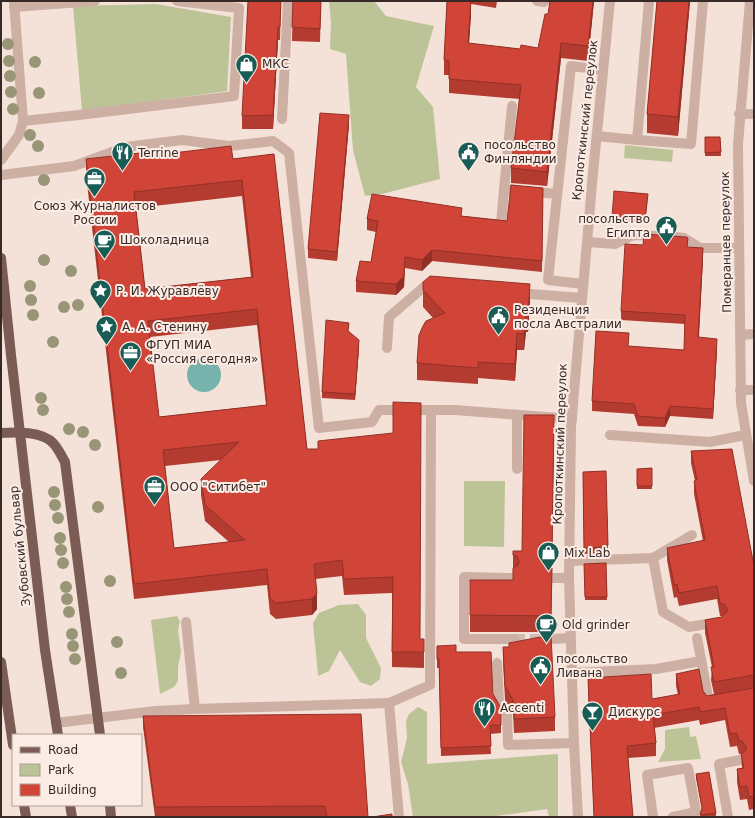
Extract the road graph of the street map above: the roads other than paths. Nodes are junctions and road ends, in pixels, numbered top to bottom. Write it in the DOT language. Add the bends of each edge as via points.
graph roads {
  1 [pos="95,1"];
  2 [pos="177,1"];
  3 [pos="288,1"];
  4 [pos="610,1"];
  5 [pos="649,1"];
  6 [pos="703,1"];
  7 [pos="750,1"];
  8 [pos="14,4"];
  9 [pos="603,70"];
  10 [pos="512,106"];
  11 [pos="739,114"];
  12 [pos="754,114"];
  13 [pos="282,119"];
  14 [pos="23,121"];
  15 [pos="597,136"];
  16 [pos="637,140"];
  17 [pos="1,160"];
  18 [pos="1,175"];
  19 [pos="504,189"];
  20 [pos="558,194"];
  21 [pos="501,224"];
  22 [pos="587,242"];
  23 [pos="739,248"];
  24 [pos="1,258"];
  25 [pos="583,284"];
  26 [pos="441,287"];
  27 [pos="503,292"];
  28 [pos="582,298"];
  29 [pos="754,334"];
  30 [pos="740,335"];
  31 [pos="387,348"];
  32 [pos="740,390"];
  33 [pos="754,390"];
  34 [pos="431,410"];
  35 [pos="517,415"];
  36 [pos="572,419"];
  37 [pos="21,432"];
  38 [pos="1,433"];
  39 [pos="610,435"];
  40 [pos="745,435"];
  41 [pos="517,469"];
  42 [pos="754,481"];
  43 [pos="692,535"];
  44 [pos="653,558"];
  45 [pos="569,561"];
  46 [pos="512,578"];
  47 [pos="552,578"];
  48 [pos="569,578"];
  49 [pos="186,622"];
  50 [pos="721,622"];
  51 [pos="570,638"];
  52 [pos="697,638"];
  53 [pos="515,639"];
  54 [pos="551,639"];
  55 [pos="701,661"];
  56 [pos="1,662"];
  57 [pos="497,663"];
  58 [pos="571,673"];
  59 [pos="724,699"];
  60 [pos="389,703"];
  61 [pos="195,709"];
  62 [pos="98,718"];
  63 [pos="56,723"];
  64 [pos="58,734"];
  65 [pos="100,734"];
  66 [pos="12,738"];
  67 [pos="574,743"];
  68 [pos="740,760"];
  69 [pos="24,806"];
  70 [pos="70,806"];
  71 [pos="110,806"];
  72 [pos="26,817"];
  73 [pos="72,817"];
  74 [pos="111,817"];
  75 [pos="399,817"];
  76 [pos="578,817"];
  77 [pos="653,817"];
  78 [pos="674,817"];
  79 [pos="728,817"];
  1 -- 8 [label="street"];
  2 -- 14 [label="street" via="239,8 234,96"];
  3 -- 13 [label="street"];
  4 -- 9 [label="street, Кропоткинский переулок"];
  5 -- 16 [label="street"];
  6 -- 16 [label="street" via="691,144"];
  7 -- 11 [label="street, Померанцев переулок"];
  8 -- 14 [label="street"];
  9 -- 15 [label="street, Кропоткинский переулок"];
  9 -- 20 [label="street" via="571,66"];
  10 -- 19 [label="street"];
  11 -- 12 [label="street"];
  11 -- 23 [label="street, Померанцев переулок"];
  14 -- 17 [label="street" via="19,135"];
  15 -- 16 [label="street"];
  15 -- 22 [label="street, Кропоткинский переулок"];
  18 -- 34 [label="street" via="74,166 126,147 182,140 229,146 273,141 289,153 319,428 372,422 378,410"];
  19 -- 20 [label="street"];
  19 -- 21 [label="street"];
  20 -- 25 [label="street" via="548,280"];
  22 -- 23 [label="street" via="615,244 633,235 684,238 700,248"];
  22 -- 25 [label="street, Кропоткинский переулок"];
  23 -- 30 [label="street, Померанцев переулок"];
  24 -- 37 [label="main road, Зубовский бульвар"];
  25 -- 28 [label="street, Кропоткинский переулок"];
  26 -- 31 [label="street" via="426,286 389,317"];
  27 -- 28 [label="street"];
  28 -- 36 [label="street, Кропоткинский переулок"];
  29 -- 30 [label="street"];
  30 -- 32 [label="street, Померанцев переулок"];
  32 -- 33 [label="street"];
  32 -- 40 [label="street, Померанцев переулок"];
  34 -- 35 [label="street"];
  34 -- 60 [label="street" via="430,685"];
  35 -- 36 [label="street"];
  35 -- 41 [label="street"];
  36 -- 45 [label="street, Кропоткинский переулок"];
  37 -- 38 [label="main road"];
  37 -- 62 [label="main road" via="44,437 52,442 65,462"];
  37 -- 63 [label="main road, Зубовский бульвар" via="45,650"];
  39 -- 40 [label="street" via="710,442"];
  40 -- 42 [label="street, Померанцев переулок"];
  43 -- 44 [label="street"];
  44 -- 45 [label="street"];
  44 -- 50 [label="street" via="663,612 689,627"];
  45 -- 48 [label="street, Кропоткинский переулок"];
  46 -- 53 [label="street" via="464,577 464,639"];
  47 -- 48 [label="street"];
  48 -- 51 [label="street, Кропоткинский переулок"];
  49 -- 61 [label="street"];
  51 -- 54 [label="street"];
  51 -- 58 [label="street, Кропоткинский переулок"];
  52 -- 55 [label="street"];
  55 -- 58 [label="street" via="656,669"];
  55 -- 59 [label="street" via="709,702"];
  56 -- 66 [label="main road"];
  57 -- 67 [label="street" via="499,702 507,714 508,745"];
  58 -- 67 [label="street, Кропоткинский переулок"];
  60 -- 61 [label="street"];
  60 -- 75 [label="street"];
  61 -- 62 [label="street"];
  62 -- 63 [label="street"];
  62 -- 65 [label="main road"];
  63 -- 64 [label="main road, Зубовский бульвар"];
  67 -- 76 [label="street, Кропоткинский переулок"];
  68 -- 79 [label="street" via="718,764"];
  69 -- 72 [label="main road"];
  70 -- 73 [label="main road"];
  71 -- 74 [label="main road"];
  77 -- 78 [label="street" via="647,775 688,768 696,812"];
}
